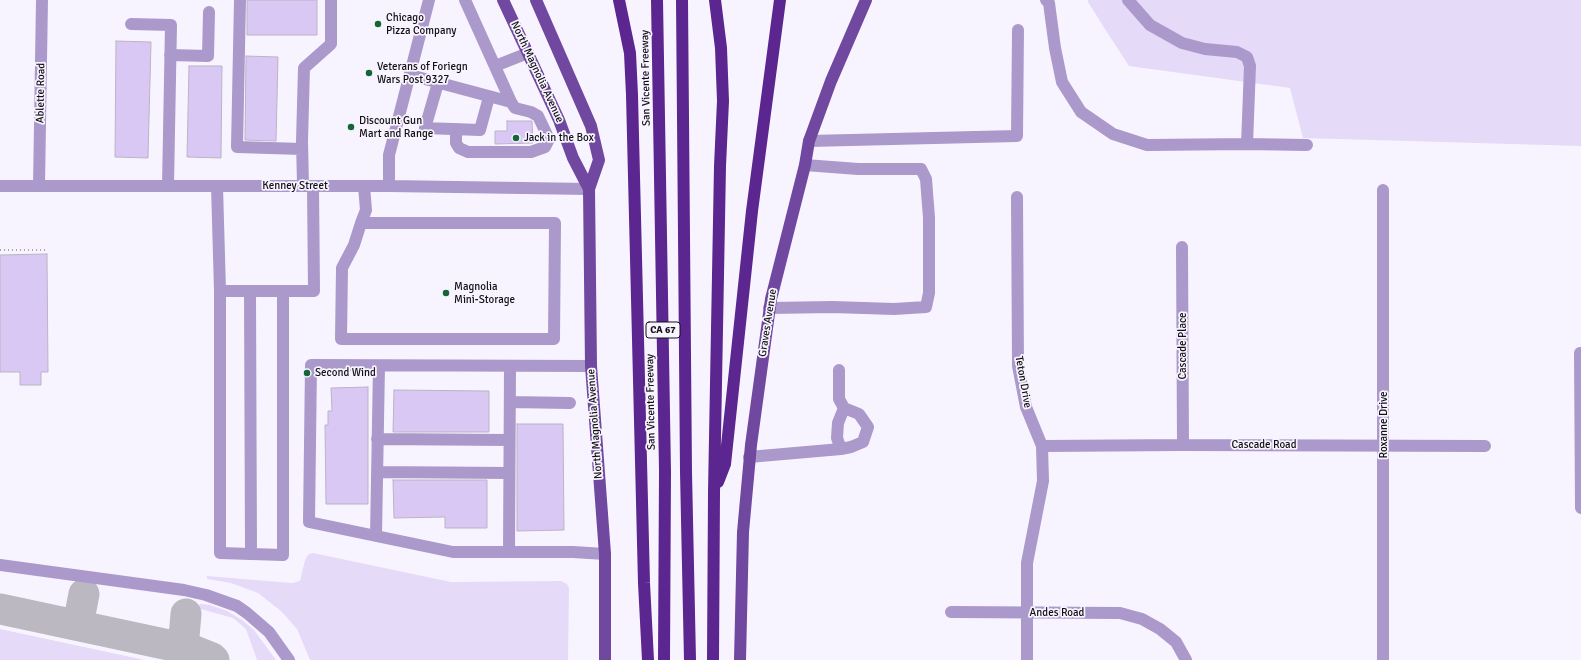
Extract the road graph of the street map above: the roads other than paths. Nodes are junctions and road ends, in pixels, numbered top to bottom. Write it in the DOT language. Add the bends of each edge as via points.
graph roads {
  1 [pos="42,0"];
  2 [pos="240,0"];
  3 [pos="331,0"];
  4 [pos="430,0"];
  5 [pos="465,0"];
  6 [pos="503,0"];
  7 [pos="536,0"];
  8 [pos="619,0"];
  9 [pos="657,0"];
  10 [pos="682,0"];
  11 [pos="715,0"];
  12 [pos="780,0"];
  13 [pos="866,0"];
  14 [pos="1046,0"];
  15 [pos="1128,0"];
  16 [pos="209,12"];
  17 [pos="131,24"];
  18 [pos="1018,30"];
  19 [pos="528,53"];
  20 [pos="170,55"];
  21 [pos="495,66"];
  22 [pos="410,75"];
  23 [pos="438,83"];
  24 [pos="489,97"];
  25 [pos="511,102"];
  26 [pos="456,129"];
  27 [pos="809,141"];
  28 [pos="1247,144"];
  29 [pos="1307,145"];
  30 [pos="302,149"];
  31 [pos="805,165"];
  32 [pos="0,186"];
  33 [pos="39,186"];
  34 [pos="168,186"];
  35 [pos="217,186"];
  36 [pos="308,186"];
  37 [pos="364,186"];
  38 [pos="389,186"];
  39 [pos="589,189"];
  40 [pos="1383,190"];
  41 [pos="1017,197"];
  42 [pos="361,223"];
  43 [pos="1182,247"];
  44 [pos="220,291"];
  45 [pos="250,291"];
  46 [pos="283,291"];
  47 [pos="769,308"];
  48 [pos="1580,353"];
  49 [pos="379,366"];
  50 [pos="510,366"];
  51 [pos="591,366"];
  52 [pos="839,370"];
  53 [pos="510,402"];
  54 [pos="570,403"];
  55 [pos="844,408"];
  56 [pos="377,439"];
  57 [pos="509,440"];
  58 [pos="1183,445"];
  59 [pos="1042,446"];
  60 [pos="1384,446"];
  61 [pos="1485,446"];
  62 [pos="841,449"];
  63 [pos="750,457"];
  64 [pos="377,472"];
  65 [pos="509,473"];
  66 [pos="714,492"];
  67 [pos="1581,508"];
  68 [pos="376,536"];
  69 [pos="509,552"];
  70 [pos="251,554"];
  71 [pos="605,554"];
  72 [pos="0,565"];
  73 [pos="951,612"];
  74 [pos="1027,612"];
  75 [pos="288,660"];
  76 [pos="605,660"];
  77 [pos="648,660"];
  78 [pos="664,660"];
  79 [pos="690,660"];
  80 [pos="713,660"];
  81 [pos="740,660"];
  82 [pos="1027,660"];
  83 [pos="1186,660"];
  84 [pos="1383,660"];
  1 -- 33 [label="street, Ablette Road"];
  2 -- 30 [label="street" via="237,147"];
  3 -- 30 [label="street" via="331,44 304,68"];
  4 -- 22 [label="street"];
  5 -- 21 [label="street"];
  6 -- 19 [label="main road, North Magnolia Avenue"];
  7 -- 39 [label="main road, North Magnolia Avenue" via="579,97 596,143 599,160"];
  8 -- 77 [label="highway" via="630,53 632,95"];
  9 -- 78 [label="highway, San Vicente Freeway / CA 67" via="665,471"];
  10 -- 79 [label="highway, CA 67"];
  11 -- 66 [label="highway" via="721,48 723,101"];
  12 -- 66 [label="highway" via="752,211 725,464"];
  13 -- 27 [label="main road, Graves Avenue" via="831,81"];
  14 -- 28 [label="street" via="1049,3 1062,82 1081,112 1113,134 1147,145"];
  15 -- 28 [label="street" via="1150,25 1182,43 1205,49 1237,52 1247,57 1250,66"];
  16 -- 20 [label="street" via="208,56"];
  17 -- 20 [label="street" via="171,25"];
  18 -- 27 [label="street" via="1017,136"];
  19 -- 21 [label="street"];
  19 -- 39 [label="main road, North Magnolia Avenue"];
  20 -- 34 [label="street"];
  21 -- 25 [label="street"];
  22 -- 23 [label="street"];
  22 -- 38 [label="street" via="389,155"];
  23 -- 24 [label="street"];
  23 -- 26 [label="street" via="425,128"];
  24 -- 25 [label="street"];
  24 -- 26 [label="street" via="480,130"];
  25 -- 26 [label="street" via="515,108 538,116 548,137 545,147 531,152 468,152 459,148 456,143"];
  27 -- 31 [label="main road, Graves Avenue"];
  28 -- 29 [label="street"];
  30 -- 36 [label="street"];
  31 -- 47 [label="main road, Graves Avenue"];
  31 -- 47 [label="street" via="858,169 921,169 926,179 929,218 929,293 926,307"];
  32 -- 33 [label="street, Kenney Street"];
  33 -- 34 [label="street, Kenney Street"];
  34 -- 35 [label="street, Kenney Street"];
  35 -- 36 [label="street, Kenney Street"];
  35 -- 44 [label="street"];
  36 -- 37 [label="street, Kenney Street"];
  36 -- 46 [label="street" via="314,291"];
  37 -- 38 [label="street, Kenney Street"];
  37 -- 42 [label="street" via="366,210"];
  38 -- 39 [label="street, Kenney Street"];
  39 -- 51 [label="main road, North Magnolia Avenue"];
  40 -- 60 [label="street, Roxanne Drive"];
  41 -- 59 [label="street, Teton Drive" via="1018,366 1026,407"];
  42 -- 42 [label="street" via="354,245 342,268 341,339 554,340 555,223"];
  43 -- 58 [label="street, Cascade Place"];
  44 -- 45 [label="street"];
  44 -- 70 [label="street" via="220,552"];
  45 -- 46 [label="street"];
  45 -- 70 [label="street"];
  46 -- 70 [label="street" via="283,555"];
  47 -- 63 [label="main road, Graves Avenue"];
  48 -- 67 [label="street"];
  49 -- 50 [label="street"];
  49 -- 56 [label="street"];
  49 -- 68 [label="street" via="311,365 309,522"];
  50 -- 51 [label="street"];
  50 -- 53 [label="street"];
  51 -- 71 [label="main road, North Magnolia Avenue"];
  52 -- 55 [label="street" via="839,399"];
  53 -- 54 [label="street"];
  53 -- 57 [label="street"];
  55 -- 62 [label="street" via="838,423 837,438"];
  55 -- 62 [label="street" via="859,414 868,427 863,442"];
  56 -- 57 [label="street"];
  56 -- 64 [label="street"];
  57 -- 65 [label="street"];
  58 -- 59 [label="street, Cascade Road"];
  58 -- 60 [label="street, Cascade Road"];
  59 -- 74 [label="street, Teton Drive" via="1044,481 1027,563"];
  60 -- 61 [label="street, Cascade Road"];
  60 -- 84 [label="street, Roxanne Drive"];
  62 -- 63 [label="street"];
  63 -- 81 [label="main road, Graves Avenue" via="743,532"];
  64 -- 65 [label="street"];
  64 -- 68 [label="street"];
  65 -- 69 [label="street"];
  66 -- 80 [label="highway"];
  68 -- 69 [label="street" via="453,552"];
  69 -- 71 [label="street"];
  71 -- 76 [label="main road, North Magnolia Avenue"];
  72 -- 75 [label="street" via="206,595 237,606 247,613 269,632"];
  73 -- 74 [label="street, Andes Road"];
  74 -- 82 [label="street, Teton Drive"];
  74 -- 83 [label="street, Andes Road" via="1120,613 1142,619 1176,642"];
}
